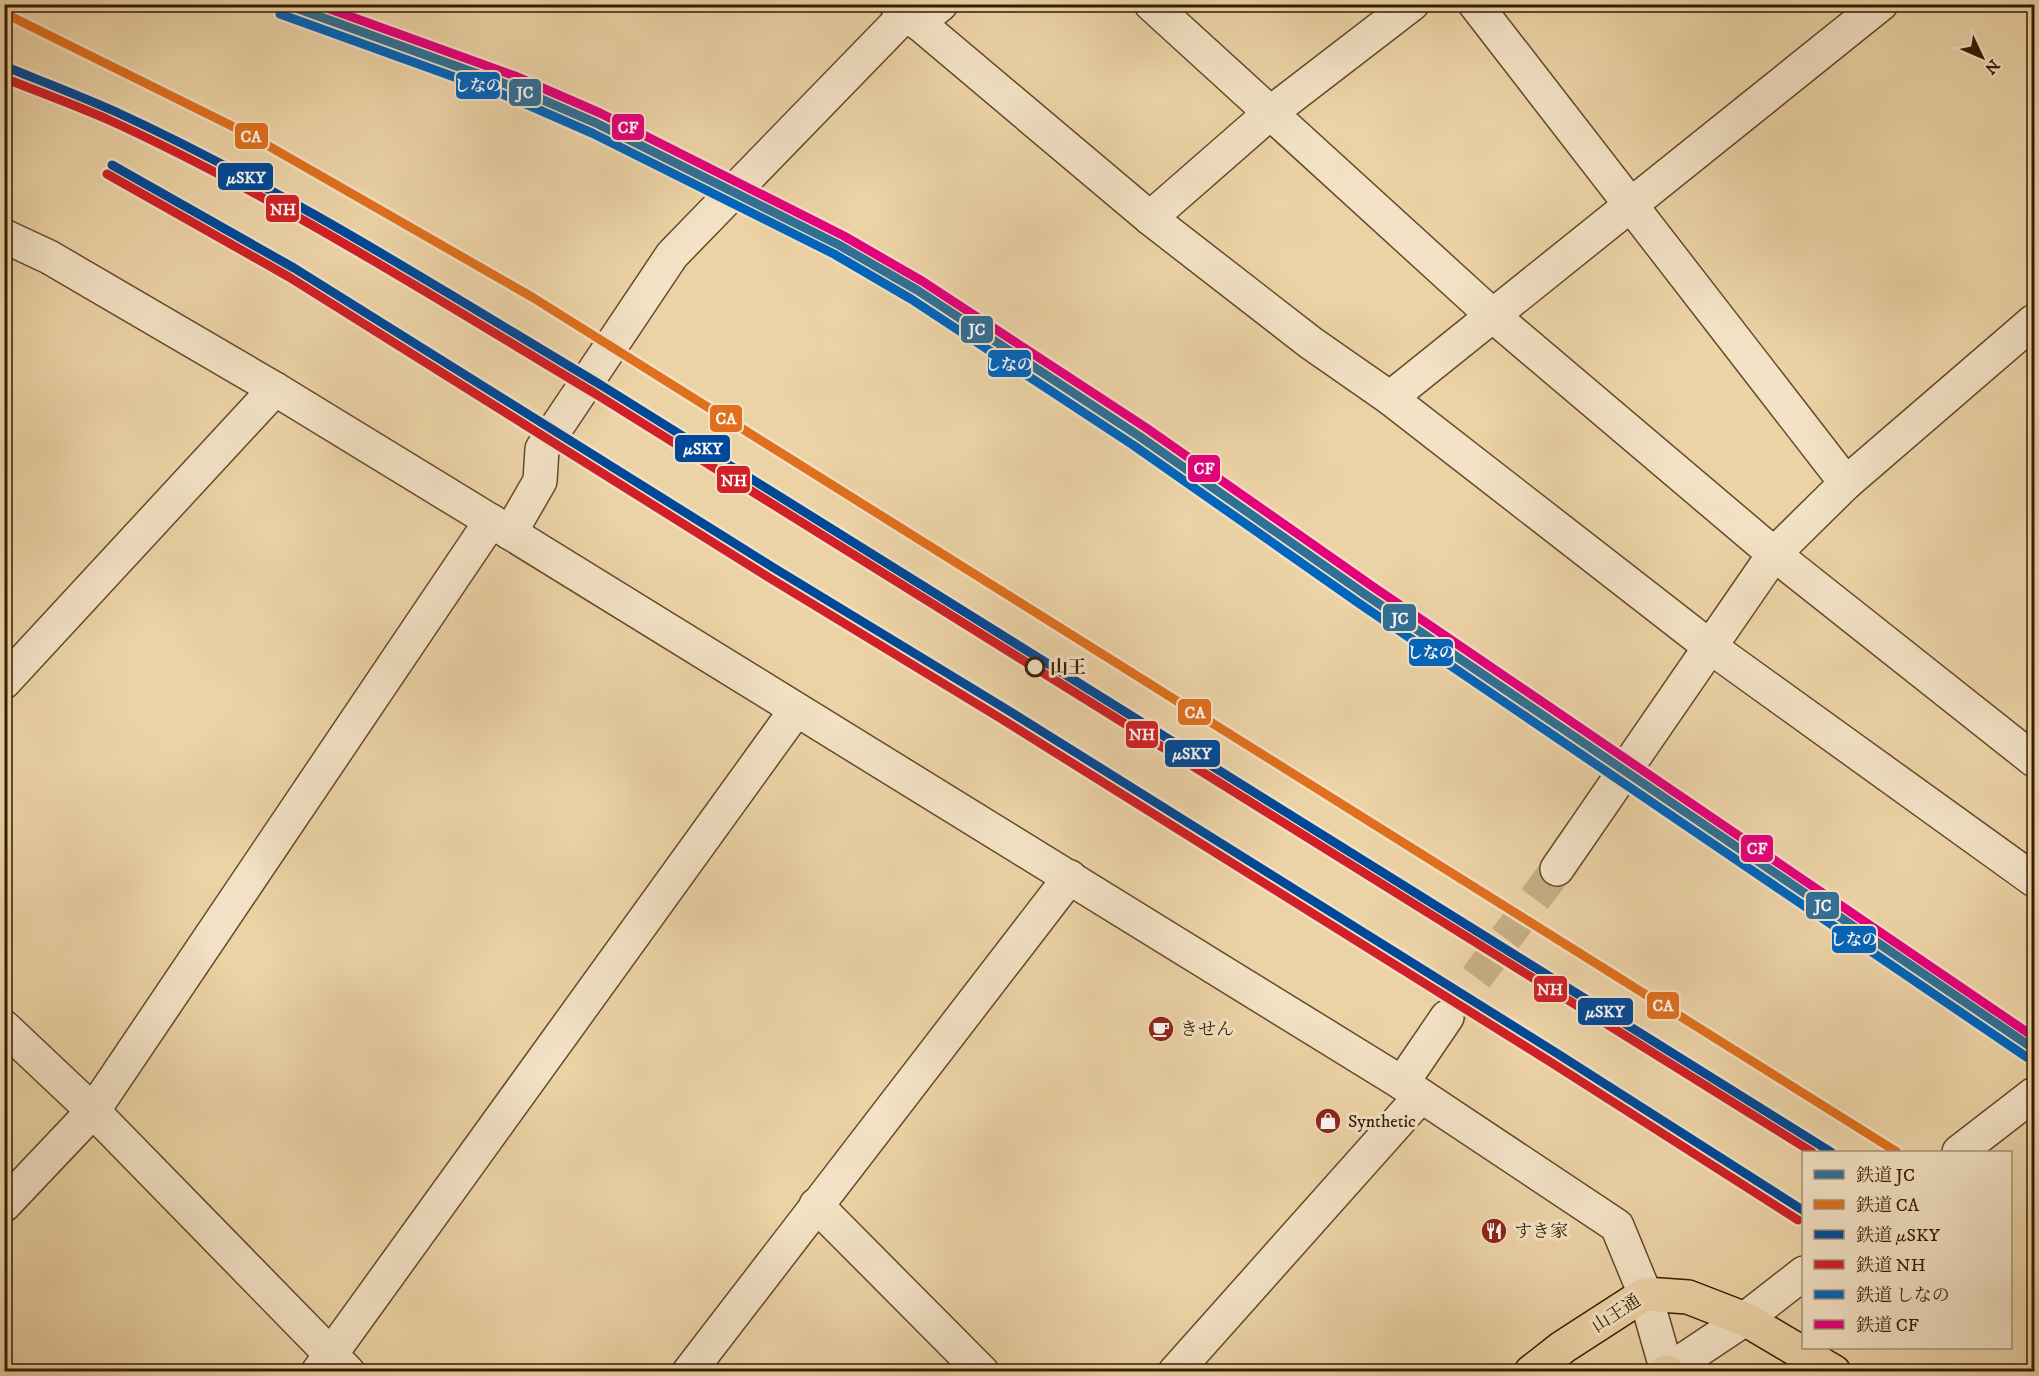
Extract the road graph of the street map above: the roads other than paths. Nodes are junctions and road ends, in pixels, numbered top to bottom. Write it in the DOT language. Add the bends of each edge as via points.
graph roads {
  1 [pos="1151,4"];
  2 [pos="1412,4"];
  3 [pos="1475,4"];
  4 [pos="1881,4"];
  5 [pos="915,11"];
  6 [pos="1269,114"];
  7 [pos="1630,204"];
  8 [pos="1150,218"];
  9 [pos="4,236"];
  10 [pos="1492,315"];
  11 [pos="2034,321"];
  12 [pos="275,389"];
  13 [pos="1390,398"];
  14 [pos="1846,483"];
  15 [pos="501,527"];
  16 [pos="1774,554"];
  17 [pos="1709,646"];
  18 [pos="6,679"];
  19 [pos="796,710"];
  20 [pos="2034,760"];
  21 [pos="1557,869"];
  22 [pos="1070,877"];
  23 [pos="2034,880"];
  24 [pos="1447,1017"];
  25 [pos="4,1027"];
  26 [pos="1412,1090"];
  27 [pos="2034,1094"];
  28 [pos="93,1111"];
  29 [pos="1960,1151"];
  30 [pos="816,1205"];
  31 [pos="4,1206"];
  32 [pos="1802,1274"];
  33 [pos="1645,1294"];
  34 [pos="1745,1319"];
  35 [pos="332,1366"];
  36 [pos="689,1371"];
  37 [pos="982,1371"];
  38 [pos="1175,1371"];
  39 [pos="1531,1371"];
  40 [pos="1667,1371"];
  41 [pos="1834,1371"];
  1 -- 6 [label="street"];
  2 -- 6 [label="street"];
  3 -- 7 [label="street"];
  4 -- 7 [label="street"];
  5 -- 8 [label="street"];
  5 -- 15 [label="street" via="672,255 542,448 540,481"];
  6 -- 8 [label="street"];
  6 -- 10 [label="street"];
  7 -- 10 [label="street"];
  7 -- 14 [label="street"];
  8 -- 13 [label="street" via="1311,343"];
  9 -- 12 [label="street" via="49,256"];
  10 -- 13 [label="street"];
  10 -- 16 [label="street"];
  11 -- 14 [label="street"];
  12 -- 15 [label="street"];
  12 -- 18 [label="street"];
  13 -- 17 [label="street"];
  14 -- 16 [label="street"];
  15 -- 19 [label="street"];
  15 -- 28 [label="street"];
  16 -- 17 [label="street"];
  16 -- 20 [label="street"];
  17 -- 21 [label="street"];
  17 -- 23 [label="street"];
  19 -- 22 [label="street"];
  19 -- 35 [label="street"];
  22 -- 26 [label="street"];
  22 -- 30 [label="street"];
  24 -- 26 [label="street"];
  25 -- 28 [label="street"];
  26 -- 33 [label="street" via="1617,1226"];
  26 -- 38 [label="street"];
  27 -- 29 [label="street"];
  28 -- 31 [label="street"];
  28 -- 35 [label="street"];
  30 -- 36 [label="street"];
  30 -- 37 [label="street"];
  32 -- 34 [label="street"];
  33 -- 34 [label="main road, 山王通" via="1688,1297"];
  33 -- 39 [label="main road, 山王通"];
  33 -- 40 [label="street"];
  34 -- 40 [label="street"];
  34 -- 41 [label="main road, 山王通"];
}
